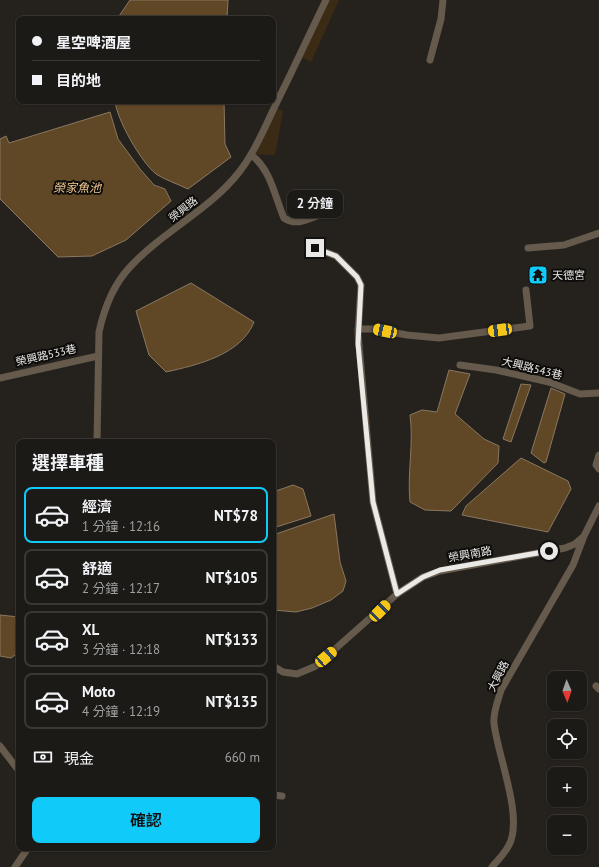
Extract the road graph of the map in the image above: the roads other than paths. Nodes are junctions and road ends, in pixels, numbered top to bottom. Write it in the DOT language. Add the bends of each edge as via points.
graph roads {
  1 [pos="326,0"];
  2 [pos="444,0"];
  3 [pos="430,60"];
  4 [pos="276,103"];
  5 [pos="276,104"];
  6 [pos="251,155"];
  7 [pos="323,214"];
  8 [pos="599,233"];
  9 [pos="315,248"];
  10 [pos="528,248"];
  11 [pos="526,290"];
  12 [pos="358,329"];
  13 [pos="98,356"];
  14 [pos="460,365"];
  15 [pos="0,378"];
  16 [pos="599,393"];
  17 [pos="98,439"];
  18 [pos="599,455"];
  19 [pos="599,469"];
  20 [pos="599,506"];
  21 [pos="584,536"];
  22 [pos="397,594"];
  23 [pos="276,668"];
  24 [pos="0,746"];
  25 [pos="16,767"];
  26 [pos="276,795"];
  27 [pos="282,796"];
  28 [pos="26,851"];
  29 [pos="15,867"];
  30 [pos="492,867"];
  1 -- 4 [label="street, 榮興路"];
  2 -- 3 [label="street"];
  5 -- 6 [label="street, 榮興路"];
  6 -- 7 [label="street" via="258,159 265,170 284,218 296,223"];
  6 -- 13 [label="street, 榮興路" via="218,196 130,267 120,281 103,316"];
  8 -- 10 [label="street" via="564,245"];
  9 -- 12 [label="street" via="336,256 357,277 361,285"];
  11 -- 12 [label="street" via="530,326 439,338"];
  12 -- 22 [label="street" via="373,502"];
  13 -- 15 [label="street, 榮興路533巷"];
  13 -- 17 [label="street, 榮興路"];
  14 -- 16 [label="street, 大興路543巷" via="550,382 580,394"];
  18 -- 19 [label="street" via="596,465"];
  20 -- 21 [label="street, 大興路"];
  21 -- 22 [label="street, 榮興南路" via="565,548 440,570 423,577"];
  21 -- 30 [label="street, 大興路" via="573,565 501,690 496,704 494,723 510,795 513,828 510,844"];
  22 -- 23 [label="street, 榮興南路" via="316,666 297,674 283,672"];
  24 -- 25 [label="street"];
  26 -- 27 [label="street"];
  28 -- 29 [label="street"];
}
